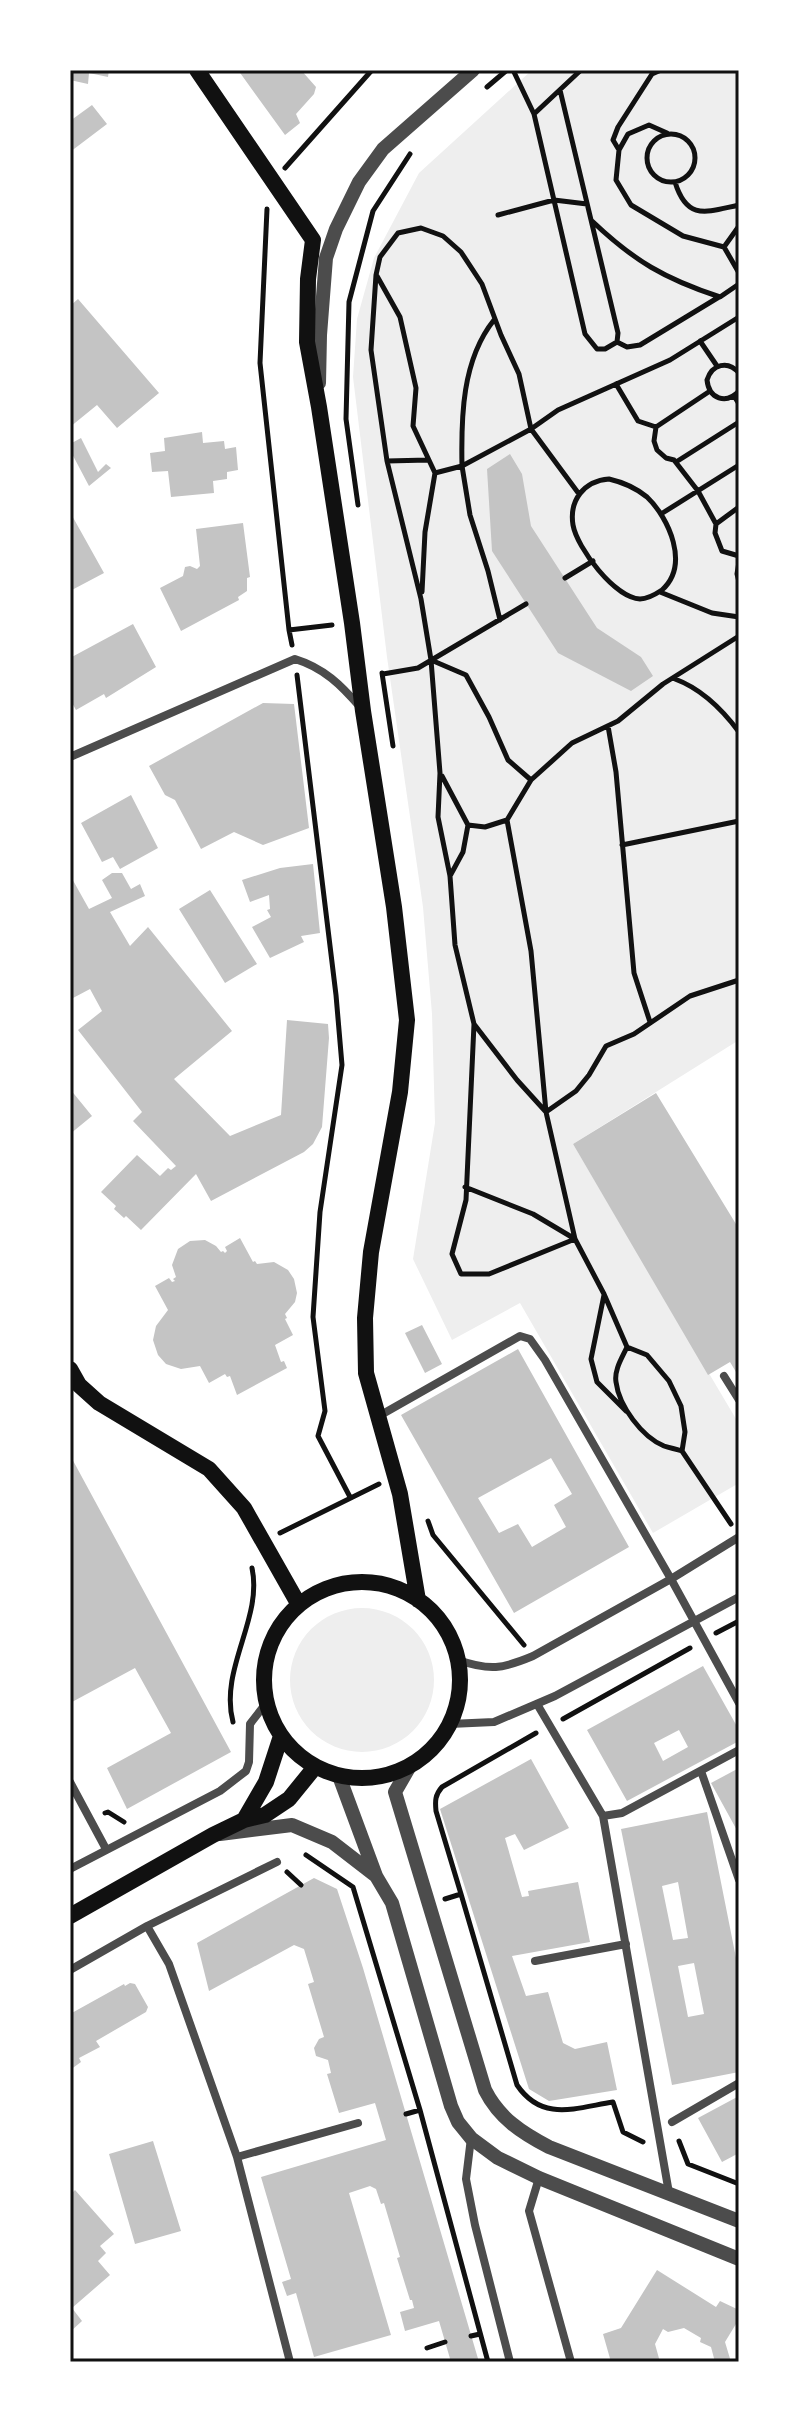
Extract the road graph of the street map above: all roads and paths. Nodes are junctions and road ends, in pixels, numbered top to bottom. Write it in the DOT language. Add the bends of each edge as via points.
graph roads {
  1 [pos="197,70"];
  2 [pos="372,70"];
  3 [pos="473,70"];
  4 [pos="510,70"];
  5 [pos="581,70"];
  6 [pos="661,70"];
  7 [pos="560,90"];
  8 [pos="482,92"];
  9 [pos="534,114"];
  10 [pos="667,133"];
  11 [pos="619,150"];
  12 [pos="412,152"];
  13 [pos="675,182"];
  14 [pos="273,183"];
  15 [pos="554,200"];
  16 [pos="587,204"];
  17 [pos="739,205"];
  18 [pos="498,215"];
  19 [pos="591,221"];
  20 [pos="739,226"];
  21 [pos="724,247"];
  22 [pos="739,273"];
  23 [pos="376,275"];
  24 [pos="739,284"];
  25 [pos="720,297"];
  26 [pos="739,317"];
  27 [pos="495,319"];
  28 [pos="700,341"];
  29 [pos="617,342"];
  30 [pos="717,366"];
  31 [pos="739,372"];
  32 [pos="616,384"];
  33 [pos="710,391"];
  34 [pos="736,394"];
  35 [pos="739,404"];
  36 [pos="319,407"];
  37 [pos="739,422"];
  38 [pos="656,427"];
  39 [pos="531,429"];
  40 [pos="428,460"];
  41 [pos="387,461"];
  42 [pos="676,462"];
  43 [pos="739,465"];
  44 [pos="462,466"];
  45 [pos="435,473"];
  46 [pos="698,491"];
  47 [pos="579,494"];
  48 [pos="739,507"];
  49 [pos="359,511"];
  50 [pos="661,514"];
  51 [pos="716,524"];
  52 [pos="739,559"];
  53 [pos="593,561"];
  54 [pos="565,578"];
  55 [pos="739,582"];
  56 [pos="660,592"];
  57 [pos="421,599"];
  58 [pos="526,604"];
  59 [pos="739,617"];
  60 [pos="500,620"];
  61 [pos="352,623"];
  62 [pos="289,630"];
  63 [pos="739,636"];
  64 [pos="295,659"];
  65 [pos="431,660"];
  66 [pos="381,661"];
  67 [pos="383,674"];
  68 [pos="674,679"];
  69 [pos="363,711"];
  70 [pos="608,726"];
  71 [pos="739,732"];
  72 [pos="70,745"];
  73 [pos="394,752"];
  74 [pos="73,756"];
  75 [pos="440,773"];
  76 [pos="531,780"];
  77 [pos="507,820"];
  78 [pos="739,821"];
  79 [pos="468,825"];
  80 [pos="622,845"];
  81 [pos="450,876"];
  82 [pos="739,980"];
  83 [pos="650,1022"];
  84 [pos="474,1024"];
  85 [pos="546,1112"];
  86 [pos="465,1187"];
  87 [pos="575,1239"];
  88 [pos="604,1294"];
  89 [pos="627,1347"];
  90 [pos="70,1369"];
  91 [pos="724,1376"];
  92 [pos="739,1400"];
  93 [pos="627,1413"];
  94 [pos="379,1416"];
  95 [pos="682,1451"];
  96 [pos="425,1508"];
  97 [pos="739,1537"];
  98 [pos="264,1541"];
  99 [pos="671,1579"];
  100 [pos="739,1597"];
  101 [pos="418,1600"];
  102 [pos="299,1605"];
  103 [pos="739,1621"];
  104 [pos="695,1622"];
  105 [pos="705,1640"];
  106 [pos="533,1656"];
  107 [pos="458,1660"];
  108 [pos="267,1702"];
  109 [pos="739,1703"];
  110 [pos="537,1704"];
  111 [pos="450,1724"];
  112 [pos="550,1725"];
  113 [pos="234,1727"];
  114 [pos="281,1736"];
  115 [pos="739,1750"];
  116 [pos="410,1766"];
  117 [pos="315,1767"];
  118 [pos="701,1771"];
  119 [pos="339,1776"];
  120 [pos="70,1782"];
  121 [pos="603,1816"];
  122 [pos="90,1819"];
  123 [pos="244,1820"];
  124 [pos="126,1823"];
  125 [pos="213,1835"];
  126 [pos="106,1849"];
  127 [pos="304,1854"];
  128 [pos="277,1862"];
  129 [pos="70,1869"];
  130 [pos="376,1876"];
  131 [pos="739,1880"];
  132 [pos="461,1894"];
  133 [pos="429,1903"];
  134 [pos="395,1913"];
  135 [pos="70,1916"];
  136 [pos="363,1921"];
  137 [pos="147,1926"];
  138 [pos="626,1944"];
  139 [pos="535,1961"];
  140 [pos="70,1970"];
  141 [pos="739,2083"];
  142 [pos="420,2110"];
  143 [pos="406,2114"];
  144 [pos="672,2122"];
  145 [pos="358,2123"];
  146 [pos="471,2138"];
  147 [pos="663,2151"];
  148 [pos="237,2157"];
  149 [pos="688,2164"];
  150 [pos="539,2178"];
  151 [pos="669,2193"];
  152 [pos="739,2221"];
  153 [pos="739,2259"];
  154 [pos="480,2334"];
  155 [pos="471,2336"];
  156 [pos="445,2342"];
  157 [pos="427,2348"];
  158 [pos="290,2362"];
  159 [pos="488,2362"];
  160 [pos="510,2362"];
  161 [pos="571,2362"];
  1 -- 14 [label="main road"];
  2 -- 14 [label="path"];
  3 -- 36 [label="street" via="383,149 336,229 323,287"];
  4 -- 8 [label="path"];
  4 -- 9 [label="path"];
  5 -- 7 [label="path"];
  6 -- 11 [label="path" via="652,74 618,127 613,140"];
  7 -- 9 [label="path"];
  7 -- 16 [label="path"];
  9 -- 15 [label="path"];
  10 -- 11 [label="path" via="649,125 628,134"];
  10 -- 13 [label="path" via="679,134 695,151 690,174"];
  10 -- 13 [label="path" via="656,137 646,158 657,178"];
  11 -- 21 [label="path" via="616,180 631,205 683,236"];
  12 -- 49 [label="path" via="373,211 349,302 346,419"];
  13 -- 17 [label="path" via="690,209 704,212"];
  14 -- 36 [label="main road" via="313,240 306,326"];
  14 -- 62 [label="path" via="267,208 260,363"];
  15 -- 16 [label="path"];
  15 -- 18 [label="path"];
  15 -- 29 [label="path" via="585,334 597,349"];
  16 -- 19 [label="path"];
  19 -- 25 [label="path" via="639,262 684,286"];
  19 -- 29 [label="path"];
  20 -- 21 [label="path"];
  21 -- 22 [label="path"];
  23 -- 27 [label="path" via="380,257 398,233 421,228 443,236 482,284"];
  23 -- 40 [label="path" via="400,317 416,388 413,426"];
  23 -- 41 [label="path" via="371,350"];
  24 -- 25 [label="path"];
  25 -- 29 [label="path" via="640,345"];
  26 -- 28 [label="path"];
  27 -- 39 [label="path" via="519,374"];
  27 -- 44 [label="path" via="476,350 468,382"];
  28 -- 30 [label="path"];
  28 -- 32 [label="path"];
  30 -- 31 [label="path" via="729,365"];
  30 -- 33 [label="path" via="707,380"];
  32 -- 38 [label="path" via="638,421"];
  32 -- 39 [label="path" via="558,410"];
  33 -- 34 [label="path" via="724,400"];
  33 -- 38 [label="path"];
  34 -- 35 [label="path"];
  36 -- 61 [label="main road"];
  37 -- 42 [label="path"];
  38 -- 42 [label="path" via="657,450"];
  39 -- 44 [label="path"];
  39 -- 47 [label="path"];
  40 -- 41 [label="path"];
  40 -- 45 [label="path"];
  41 -- 57 [label="path"];
  42 -- 46 [label="path"];
  43 -- 46 [label="path"];
  44 -- 45 [label="path"];
  44 -- 60 [label="path"];
  45 -- 57 [label="path"];
  46 -- 50 [label="path"];
  46 -- 51 [label="path"];
  47 -- 50 [label="path" via="597,480 622,482 646,496"];
  47 -- 53 [label="path" via="573,527"];
  48 -- 51 [label="path"];
  50 -- 56 [label="path" via="671,533 675,560"];
  51 -- 52 [label="path" via="722,551"];
  52 -- 55 [label="path"];
  53 -- 54 [label="path"];
  53 -- 56 [label="path" via="627,596 641,599"];
  56 -- 59 [label="path" via="712,613"];
  57 -- 65 [label="path"];
  58 -- 60 [label="path"];
  60 -- 65 [label="path"];
  61 -- 62 [label="path"];
  61 -- 69 [label="main road"];
  62 -- 64 [label="path"];
  63 -- 68 [label="path"];
  64 -- 69 [label="street" via="327,674"];
  64 -- 74 [label="street"];
  64 -- 98 [label="path" via="342,1065 320,1212 313,1317 325,1411 318,1436 350,1497"];
  65 -- 67 [label="path" via="418,668"];
  65 -- 75 [label="path"];
  65 -- 76 [label="path" via="466,675 508,760"];
  66 -- 67 [label="path"];
  67 -- 73 [label="path"];
  68 -- 70 [label="path"];
  68 -- 71 [label="path" via="722,710"];
  69 -- 94 [label="main road" via="407,1020 365,1318 366,1373"];
  70 -- 76 [label="path" via="572,743"];
  70 -- 80 [label="path"];
  72 -- 74 [label="street"];
  75 -- 79 [label="path"];
  75 -- 81 [label="path" via="438,817"];
  76 -- 77 [label="path"];
  77 -- 79 [label="path" via="485,827"];
  77 -- 85 [label="path" via="531,951"];
  78 -- 80 [label="path"];
  79 -- 81 [label="path" via="463,852"];
  80 -- 83 [label="path" via="634,973"];
  81 -- 84 [label="path" via="455,945"];
  82 -- 83 [label="path" via="690,996"];
  83 -- 85 [label="path" via="606,1046 576,1091"];
  84 -- 85 [label="path"];
  84 -- 86 [label="path"];
  85 -- 87 [label="path"];
  86 -- 87 [label="path" via="533,1214"];
  86 -- 87 [label="path" via="452,1254 461,1274 489,1274"];
  87 -- 88 [label="path"];
  88 -- 89 [label="path"];
  88 -- 93 [label="path" via="591,1359 597,1382"];
  89 -- 93 [label="path" via="615,1381"];
  89 -- 95 [label="path" via="647,1355 669,1381 681,1406"];
  90 -- 98 [label="main road" via="99,1403 209,1469 244,1508"];
  91 -- 92 [label="street"];
  93 -- 95 [label="path" via="661,1445"];
  94 -- 99 [label="street" via="520,1336 530,1339"];
  94 -- 101 [label="main road" via="400,1494"];
  95 -- 97 [label="path"];
  96 -- 106 [label="path" via="433,1535"];
  97 -- 99 [label="street"];
  98 -- 102 [label="main road"];
  98 -- 113 [label="path" via="245,1550 254,1593 230,1684"];
  99 -- 104 [label="street"];
  99 -- 106 [label="street"];
  100 -- 104 [label="street"];
  101 -- 102 [label="main road" via="387,1586 361,1582 326,1589"];
  101 -- 107 [label="main road" via="445,1630"];
  102 -- 108 [label="main road" via="270,1643 263,1683"];
  103 -- 105 [label="path"];
  104 -- 105 [label="street"];
  104 -- 110 [label="street"];
  105 -- 109 [label="street"];
  105 -- 112 [label="path"];
  106 -- 107 [label="street" via="497,1669"];
  107 -- 111 [label="main road" via="460,1689"];
  108 -- 114 [label="main road"];
  108 -- 126 [label="street" via="250,1724 249,1762 242,1776"];
  110 -- 111 [label="street" via="494,1722"];
  110 -- 112 [label="street"];
  111 -- 116 [label="main road" via="438,1743"];
  112 -- 121 [label="street"];
  112 -- 132 [label="path" via="438,1792 436,1811"];
  114 -- 117 [label="main road"];
  114 -- 123 [label="main road" via="266,1782"];
  115 -- 118 [label="street"];
  116 -- 119 [label="main road" via="372,1778"];
  116 -- 133 [label="street" via="395,1792"];
  117 -- 119 [label="main road"];
  117 -- 123 [label="main road" via="289,1799 265,1815"];
  118 -- 121 [label="street" via="622,1813"];
  118 -- 131 [label="street"];
  119 -- 130 [label="street"];
  120 -- 122 [label="street"];
  121 -- 138 [label="street"];
  122 -- 124 [label="path" via="108,1812"];
  122 -- 126 [label="street"];
  123 -- 125 [label="main road"];
  125 -- 130 [label="street" via="292,1825 332,1842"];
  125 -- 135 [label="main road"];
  126 -- 129 [label="street"];
  127 -- 136 [label="path" via="353,1887"];
  128 -- 137 [label="street"];
  130 -- 134 [label="street"];
  132 -- 133 [label="path"];
  132 -- 147 [label="path" via="517,2085 529,2100 550,2110 613,2102 623,2132"];
  133 -- 151 [label="street" via="485,2090 502,2116 549,2147"];
  134 -- 136 [label="path"];
  134 -- 146 [label="street" via="451,2106"];
  136 -- 142 [label="path"];
  137 -- 140 [label="street"];
  137 -- 148 [label="street" via="169,1964"];
  138 -- 139 [label="street"];
  138 -- 147 [label="street"];
  141 -- 144 [label="street"];
  142 -- 143 [label="path"];
  142 -- 154 [label="path"];
  145 -- 148 [label="street"];
  146 -- 150 [label="street"];
  146 -- 160 [label="street" via="466,2179"];
  147 -- 149 [label="path"];
  147 -- 151 [label="street"];
  148 -- 158 [label="street"];
  150 -- 153 [label="street"];
  150 -- 161 [label="street" via="529,2211"];
  151 -- 152 [label="street"];
  154 -- 155 [label="path"];
  154 -- 159 [label="path"];
  156 -- 157 [label="path"];
}
